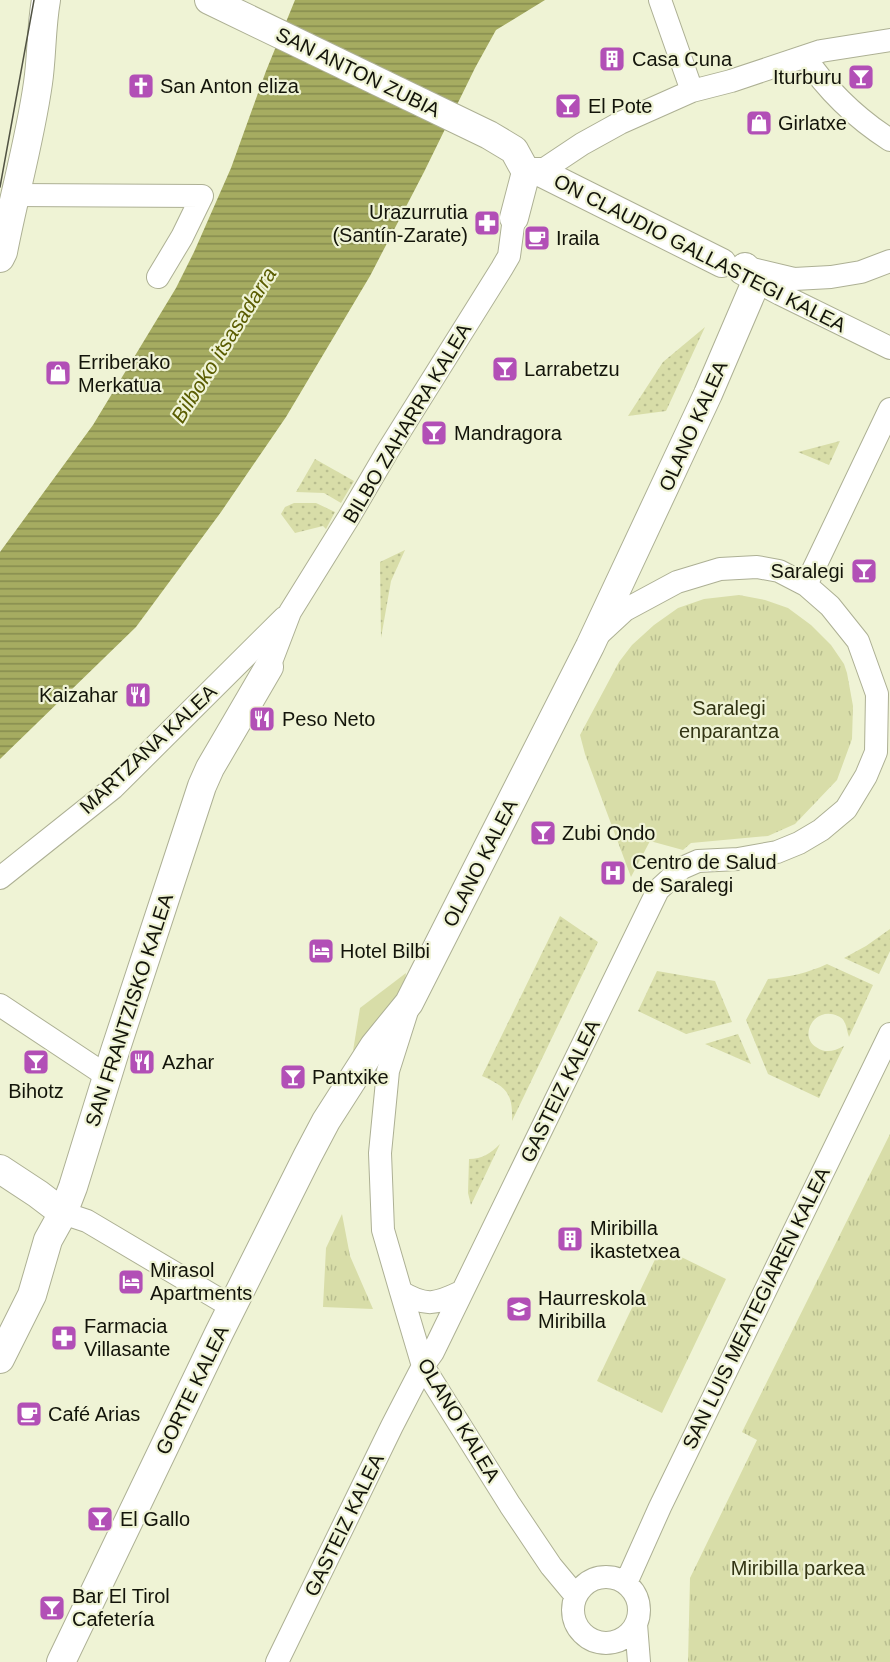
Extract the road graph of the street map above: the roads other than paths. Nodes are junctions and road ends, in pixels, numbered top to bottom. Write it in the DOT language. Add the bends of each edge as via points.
graph roads {
  1 [pos="46,0"];
  2 [pos="660,0"];
  3 [pos="218,4"];
  4 [pos="890,40"];
  5 [pos="805,57"];
  6 [pos="692,91"];
  7 [pos="890,140"];
  8 [pos="533,172"];
  9 [pos="14,195"];
  10 [pos="514,218"];
  11 [pos="0,258"];
  12 [pos="890,261"];
  13 [pos="741,271"];
  14 [pos="158,277"];
  15 [pos="890,348"];
  16 [pos="890,409"];
  17 [pos="806,585"];
  18 [pos="290,612"];
  19 [pos="593,640"];
  20 [pos="269,667"];
  21 [pos="0,878"];
  22 [pos="410,1003"];
  23 [pos="0,1005"];
  24 [pos="890,1035"];
  25 [pos="107,1076"];
  26 [pos="0,1169"];
  27 [pos="63,1213"];
  28 [pos="401,1292"];
  29 [pos="461,1292"];
  30 [pos="232,1307"];
  31 [pos="0,1359"];
  32 [pos="423,1366"];
  33 [pos="626,1583"];
  34 [pos="576,1596"];
  35 [pos="636,1624"];
  36 [pos="593,1641"];
  37 [pos="61,1662"];
  38 [pos="278,1662"];
  39 [pos="602,1662"];
  40 [pos="639,1662"];
  1 -- 9 [label="street" via="39,81"];
  2 -- 6 [label="street"];
  3 -- 8 [label="street, SAN ANTON ZUBIA" via="489,135 514,150"];
  4 -- 5 [label="street"];
  5 -- 6 [label="street"];
  5 -- 7 [label="street" via="844,104"];
  6 -- 8 [label="street" via="620,123"];
  8 -- 10 [label="street, BILBO ZAHARRA KALEA"];
  8 -- 13 [label="street, ON CLAUDIO GALLASTEGI KALEA"];
  9 -- 11 [label="street"];
  9 -- 14 [label="street" via="202,196"];
  10 -- 18 [label="street, BILBO ZAHARRA KALEA" via="509,256"];
  12 -- 13 [label="street" via="861,272 831,277 794,279"];
  13 -- 15 [label="street, ON CLAUDIO GALLASTEGI KALEA"];
  13 -- 19 [label="street, OLANO KALEA" via="708,394"];
  16 -- 17 [label="street"];
  17 -- 19 [label="street" via="779,571 757,567 720,569 677,582 625,610"];
  17 -- 29 [label="street, GASTEIZ KALEA" via="830,606 858,641 877,694 876,752 866,776 846,810 799,843 777,852 738,859 698,861 682,868 658,890"];
  18 -- 20 [label="street, BILBO ZAHARRA KALEA"];
  18 -- 21 [label="street, MARTZANA KALEA" via="113,788"];
  19 -- 22 [label="street, OLANO KALEA"];
  20 -- 25 [label="street, SAN FRANTZISKO KALEA" via="202,786"];
  22 -- 28 [label="street, OLANO KALEA" via="388,1071 380,1153 383,1230"];
  22 -- 30 [label="street, GORTE KALEA" via="374,1046 326,1121"];
  23 -- 25 [label="street"];
  24 -- 33 [label="street, SAN LUIS MEATEGIAREN KALEA"];
  25 -- 27 [label="street, SAN FRANTZISKO KALEA"];
  26 -- 27 [label="street"];
  27 -- 30 [label="street" via="87,1221"];
  27 -- 31 [label="street, SAN FRANTZISKO KALEA" via="48,1240 32,1294"];
  28 -- 29 [label="street" via="415,1300 441,1302"];
  28 -- 32 [label="street, OLANO KALEA"];
  29 -- 32 [label="street, GASTEIZ KALEA"];
  30 -- 37 [label="street, GORTE KALEA"];
  32 -- 34 [label="street, OLANO KALEA" via="510,1505"];
  32 -- 38 [label="street, GASTEIZ KALEA"];
  33 -- 34 [label="street" via="617,1578 598,1578 589,1581"];
  33 -- 35 [label="street" via="638,1602"];
  34 -- 36 [label="street" via="573,1617 584,1635"];
  35 -- 36 [label="street" via="623,1639 613,1643"];
  35 -- 40 [label="street"];
  36 -- 39 [label="street"];
}
